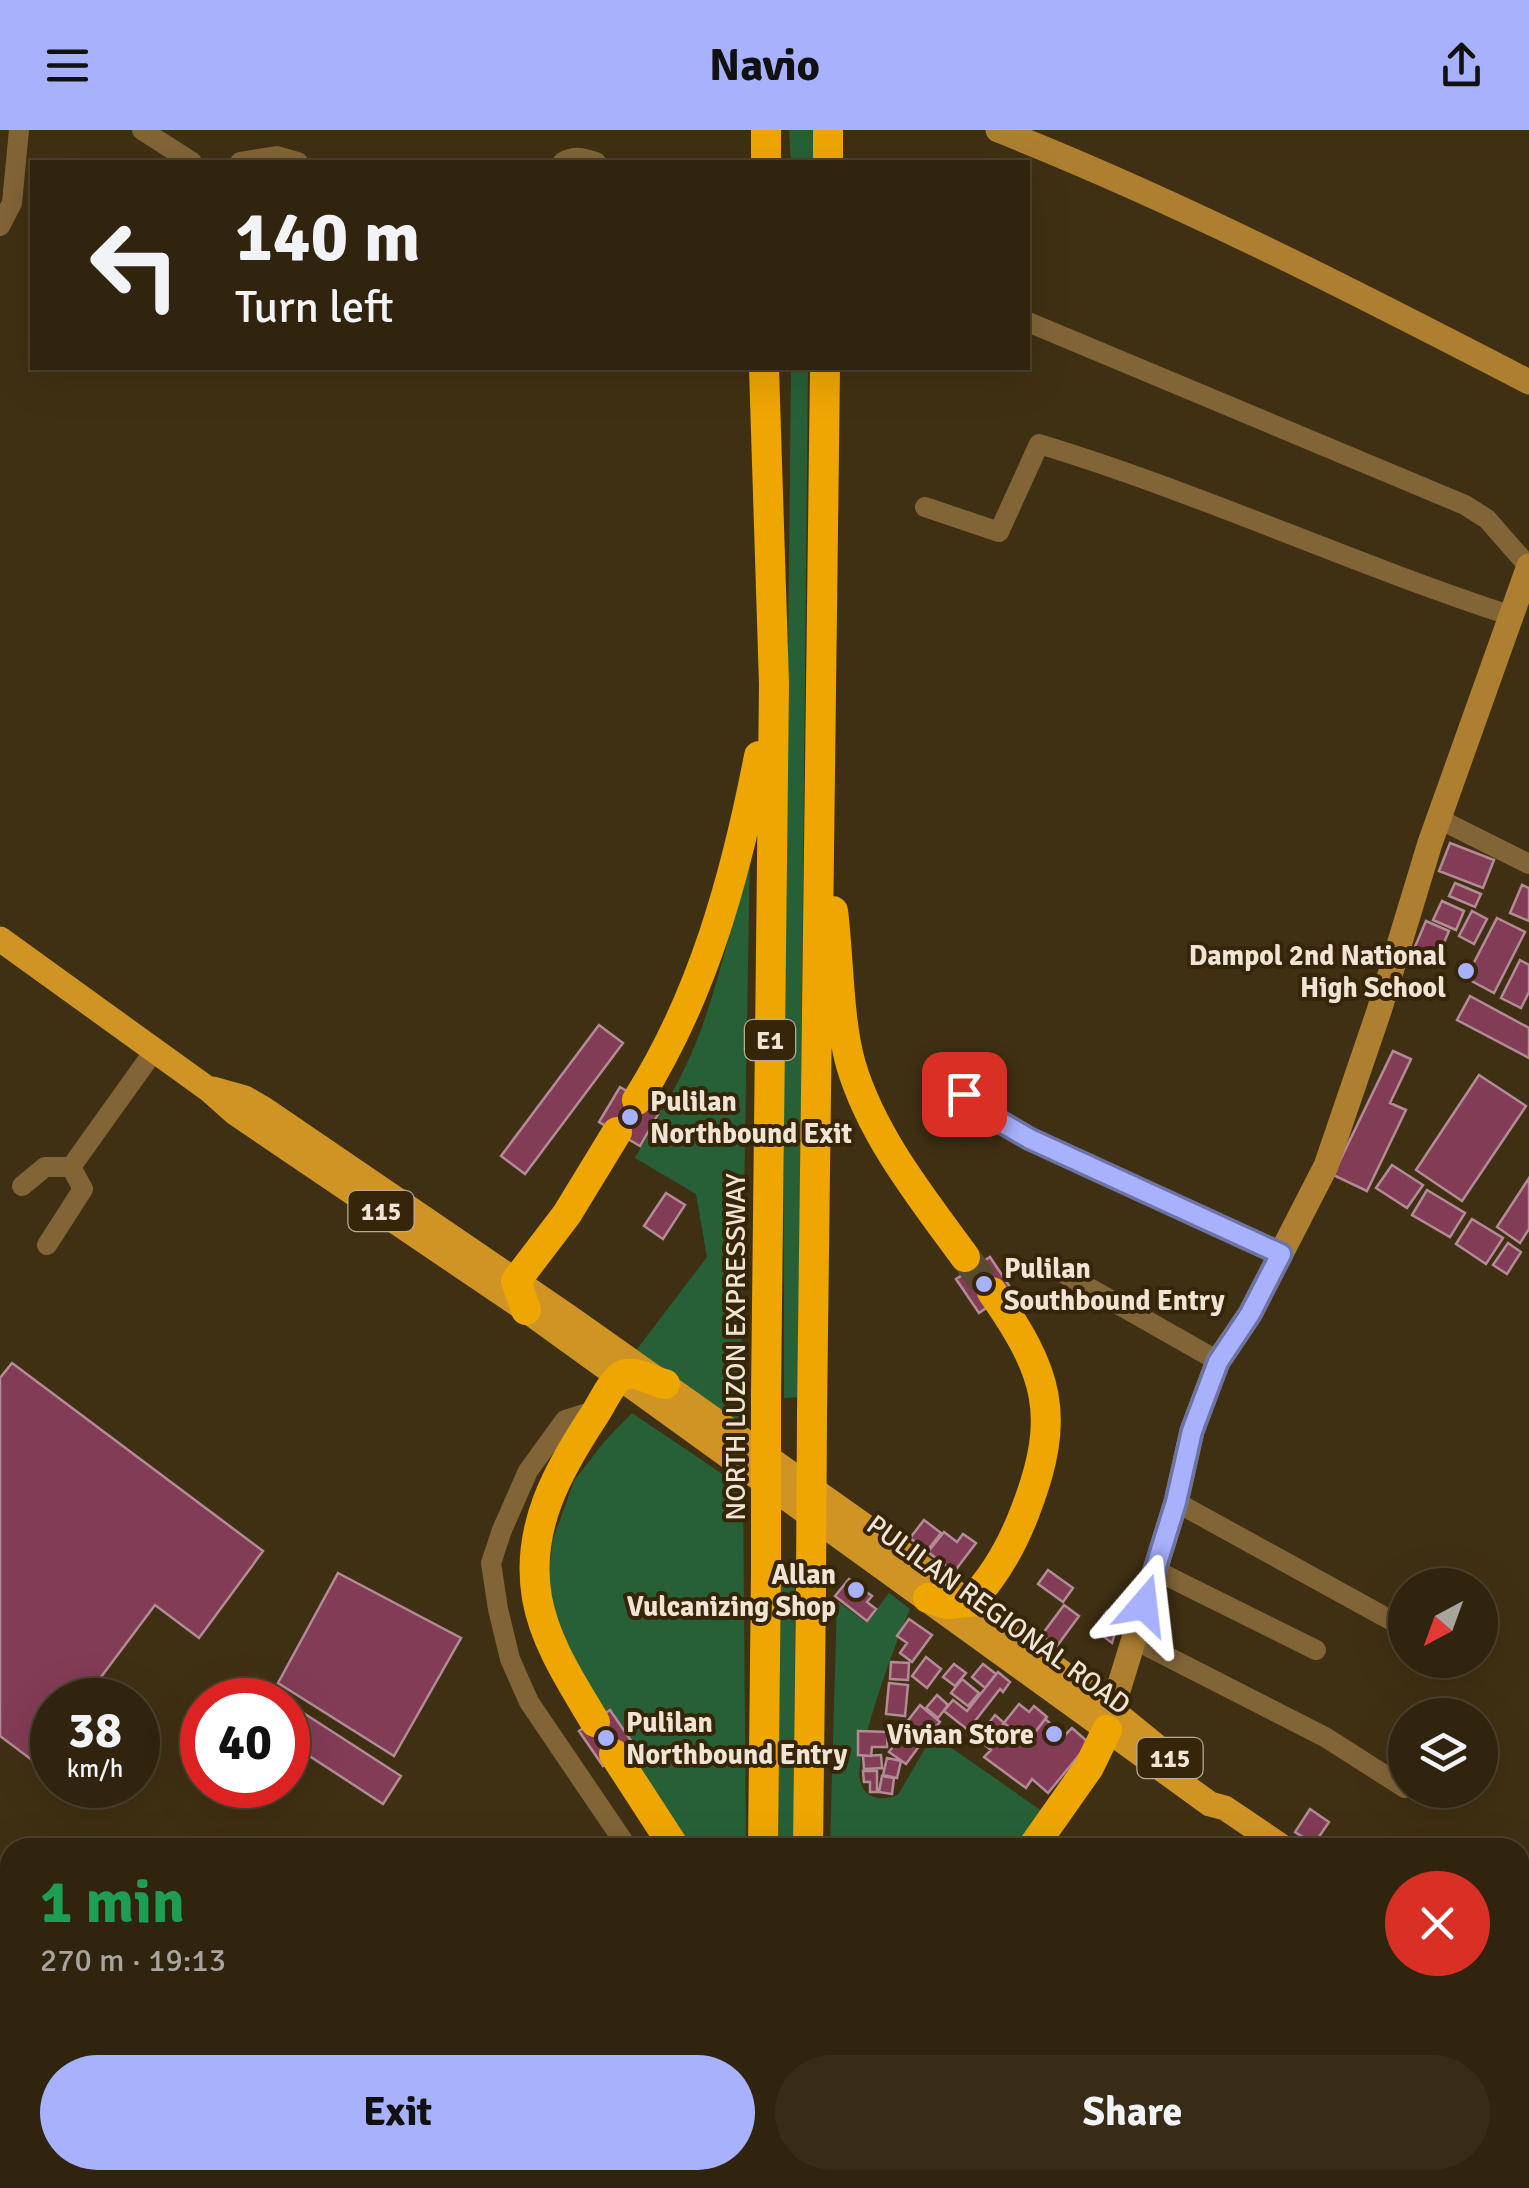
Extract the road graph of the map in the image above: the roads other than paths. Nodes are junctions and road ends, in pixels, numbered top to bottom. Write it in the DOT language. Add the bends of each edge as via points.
graph roads {
  1 [pos="19,130"];
  2 [pos="142,130"];
  3 [pos="766,130"];
  4 [pos="828,130"];
  5 [pos="998,130"];
  6 [pos="189,160"];
  7 [pos="252,160"];
  8 [pos="291,160"];
  9 [pos="766,160"];
  10 [pos="828,160"];
  11 [pos="0,226"];
  12 [pos="1030,323"];
  13 [pos="764,370"];
  14 [pos="825,370"];
  15 [pos="1529,382"];
  16 [pos="925,507"];
  17 [pos="1529,566"];
  18 [pos="1509,614"];
  19 [pos="774,684"];
  20 [pos="818,794"];
  21 [pos="1438,819"];
  22 [pos="1529,864"];
  23 [pos="0,940"];
  24 [pos="154,1051"];
  25 [pos="942,1070"];
  26 [pos="208,1089"];
  27 [pos="637,1100"];
  28 [pos="617,1132"];
  29 [pos="71,1166"];
  30 [pos="22,1186"];
  31 [pos="47,1245"];
  32 [pos="1281,1254"];
  33 [pos="965,1257"];
  34 [pos="1056,1269"];
  35 [pos="516,1281"];
  36 [pos="992,1292"];
  37 [pos="526,1310"];
  38 [pos="1218,1362"];
  39 [pos="619,1378"];
  40 [pos="665,1384"];
  41 [pos="597,1410"];
  42 [pos="1176,1502"];
  43 [pos="1155,1570"];
  44 [pos="928,1598"];
  45 [pos="970,1602"];
  46 [pos="1388,1619"];
  47 [pos="1133,1639"];
  48 [pos="1316,1650"];
  49 [pos="1110,1720"];
  50 [pos="594,1722"];
  51 [pos="614,1754"];
  52 [pos="1388,1776"];
  53 [pos="621,1838"];
  54 [pos="669,1838"];
  55 [pos="763,1838"];
  56 [pos="808,1838"];
  57 [pos="1039,1838"];
  58 [pos="1269,1838"];
  1 -- 11 [label="street" via="12,203"];
  2 -- 6 [label="street"];
  3 -- 9 [label="highway"];
  4 -- 10 [label="highway"];
  5 -- 15 [label="street" via="1336,282"];
  7 -- 8 [label="street"];
  12 -- 17 [label="street" via="1465,505 1487,519"];
  13 -- 19 [label="highway, NORTH LUZON EXPRESSWAY / E1"];
  14 -- 20 [label="highway, E1"];
  16 -- 18 [label="street" via="999,532 1038,444"];
  17 -- 18 [label="street"];
  18 -- 21 [label="street"];
  19 -- 27 [label="highway" via="744,834 695,990"];
  19 -- 55 [label="highway, NORTH LUZON EXPRESSWAY / E1, bridge"];
  20 -- 33 [label="highway" via="850,1061 878,1129"];
  20 -- 56 [label="highway, E1, bridge"];
  21 -- 22 [label="street"];
  21 -- 32 [label="street" via="1326,1166"];
  23 -- 24 [label="main road, PULILAN REGIONAL ROAD / 115"];
  24 -- 26 [label="main road, PULILAN REGIONAL ROAD / 115"];
  24 -- 29 [label="street"];
  25 -- 32 [label="street" via="992,1117 1030,1139"];
  26 -- 35 [label="main road, PULILAN REGIONAL ROAD / 115" via="264,1109"];
  26 -- 37 [label="main road, PULILAN REGIONAL ROAD / 115" via="235,1114"];
  28 -- 35 [label="highway"];
  29 -- 30 [label="street" via="45,1167"];
  29 -- 31 [label="street" via="83,1189"];
  32 -- 38 [label="street"];
  34 -- 38 [label="street"];
  35 -- 37 [label="highway"];
  35 -- 40 [label="main road, PULILAN REGIONAL ROAD / 115"];
  36 -- 45 [label="highway" via="1025,1340 1048,1424 1022,1520 991,1580"];
  37 -- 39 [label="main road, PULILAN REGIONAL ROAD / 115"];
  38 -- 42 [label="street" via="1192,1431"];
  39 -- 40 [label="highway" via="633,1374"];
  39 -- 41 [label="highway"];
  39 -- 44 [label="main road, PULILAN REGIONAL ROAD / 115"];
  40 -- 45 [label="main road, PULILAN REGIONAL ROAD / 115"];
  41 -- 50 [label="highway" via="547,1498 534,1566 547,1636"];
  41 -- 53 [label="street" via="565,1420 528,1471 492,1564 510,1659 529,1702"];
  42 -- 43 [label="street"];
  42 -- 46 [label="street"];
  43 -- 47 [label="street"];
  43 -- 48 [label="street"];
  44 -- 45 [label="highway"];
  44 -- 49 [label="main road, PULILAN REGIONAL ROAD / 115"];
  45 -- 49 [label="main road, PULILAN REGIONAL ROAD / 115"];
  47 -- 49 [label="street"];
  47 -- 52 [label="street"];
  49 -- 57 [label="highway" via="1089,1767"];
  49 -- 58 [label="main road, PULILAN REGIONAL ROAD / 115" via="1210,1804"];
  51 -- 54 [label="highway"];
}
